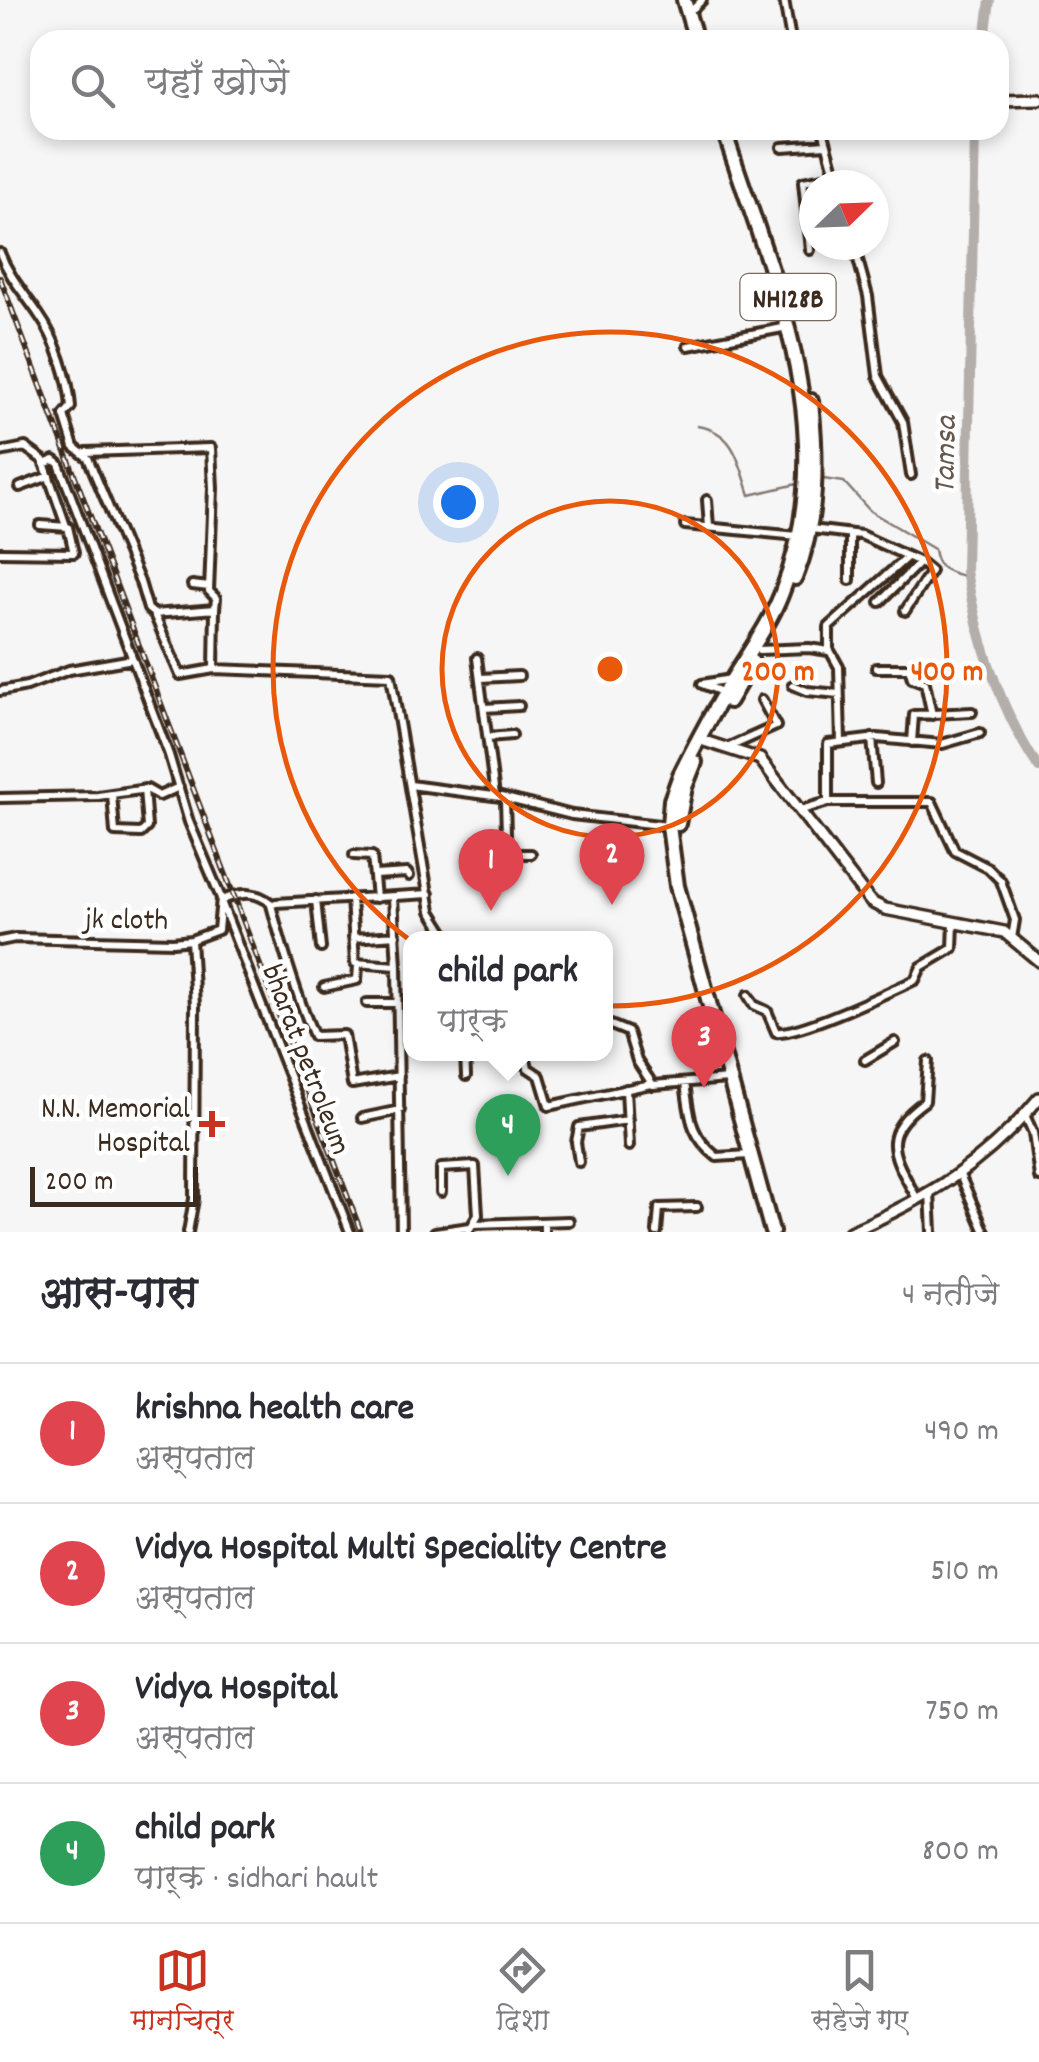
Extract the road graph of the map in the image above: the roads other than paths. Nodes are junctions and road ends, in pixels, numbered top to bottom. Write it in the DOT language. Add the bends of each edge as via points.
graph roads {
  1 [pos="784,0"];
  2 [pos="693,2"];
  3 [pos="695,30"];
  4 [pos="701,30"];
  5 [pos="790,30"];
  6 [pos="1036,99"];
  7 [pos="1009,100"];
  8 [pos="727,140"];
  9 [pos="735,140"];
  10 [pos="825,140"];
  11 [pos="826,144"];
  12 [pos="782,147"];
  13 [pos="834,170"];
  14 [pos="0,253"];
  15 [pos="858,260"];
  16 [pos="790,326"];
  17 [pos="688,346"];
  18 [pos="0,452"];
  19 [pos="84,452"];
  20 [pos="44,464"];
  21 [pos="911,475"];
  22 [pos="49,476"];
  23 [pos="20,487"];
  24 [pos="707,500"];
  25 [pos="685,524"];
  26 [pos="40,525"];
  27 [pos="66,526"];
  28 [pos="709,526"];
  29 [pos="805,533"];
  30 [pos="850,534"];
  31 [pos="0,552"];
  32 [pos="907,556"];
  33 [pos="920,562"];
  34 [pos="850,580"];
  35 [pos="192,586"];
  36 [pos="209,587"];
  37 [pos="880,602"];
  38 [pos="215,609"];
  39 [pos="905,611"];
  40 [pos="154,614"];
  41 [pos="759,650"];
  42 [pos="830,651"];
  43 [pos="477,658"];
  44 [pos="128,660"];
  45 [pos="876,668"];
  46 [pos="214,669"];
  47 [pos="519,676"];
  48 [pos="480,678"];
  49 [pos="732,679"];
  50 [pos="794,686"];
  51 [pos="0,691"];
  52 [pos="724,693"];
  53 [pos="839,694"];
  54 [pos="762,700"];
  55 [pos="518,706"];
  56 [pos="484,708"];
  57 [pos="972,712"];
  58 [pos="932,715"];
  59 [pos="980,733"];
  60 [pos="512,735"];
  61 [pos="488,737"];
  62 [pos="872,738"];
  63 [pos="702,740"];
  64 [pos="841,742"];
  65 [pos="912,742"];
  66 [pos="727,748"];
  67 [pos="876,783"];
  68 [pos="410,784"];
  69 [pos="179,787"];
  70 [pos="144,789"];
  71 [pos="112,794"];
  72 [pos="496,796"];
  73 [pos="0,798"];
  74 [pos="505,798"];
  75 [pos="828,802"];
  76 [pos="801,810"];
  77 [pos="669,826"];
  78 [pos="506,854"];
  79 [pos="531,854"];
  80 [pos="354,855"];
  81 [pos="507,870"];
  82 [pos="374,876"];
  83 [pos="409,876"];
  84 [pos="429,894"];
  85 [pos="350,898"];
  86 [pos="376,898"];
  87 [pos="393,898"];
  88 [pos="316,900"];
  89 [pos="221,902"];
  90 [pos="272,904"];
  91 [pos="954,922"];
  92 [pos="1,930"];
  93 [pos="444,931"];
  94 [pos="396,935"];
  95 [pos="353,938"];
  96 [pos="1012,938"];
  97 [pos="191,940"];
  98 [pos="3,941"];
  99 [pos="322,948"];
  100 [pos="1039,961"];
  101 [pos="358,966"];
  102 [pos="397,966"];
  103 [pos="324,986"];
  104 [pos="748,995"];
  105 [pos="367,1003"];
  106 [pos="398,1003"];
  107 [pos="613,1027"];
  108 [pos="894,1042"];
  109 [pos="865,1060"];
  110 [pos="465,1061"];
  111 [pos="526,1061"];
  112 [pos="928,1061"];
  113 [pos="399,1076"];
  114 [pos="466,1076"];
  115 [pos="728,1079"];
  116 [pos="685,1083"];
  117 [pos="651,1084"];
  118 [pos="626,1090"];
  119 [pos="1039,1098"];
  120 [pos="400,1110"];
  121 [pos="1026,1115"];
  122 [pos="362,1118"];
  123 [pos="628,1120"];
  124 [pos="629,1146"];
  125 [pos="750,1155"];
  126 [pos="579,1162"];
  127 [pos="1039,1173"];
  128 [pos="960,1175"];
  129 [pos="441,1192"];
  130 [pos="930,1192"];
  131 [pos="917,1199"];
  132 [pos="696,1207"];
  133 [pos="569,1221"];
  134 [pos="544,1222"];
  135 [pos="470,1228"];
  136 [pos="188,1232"];
  137 [pos="350,1232"];
  138 [pos="401,1232"];
  139 [pos="435,1232"];
  140 [pos="544,1232"];
  141 [pos="657,1232"];
  142 [pos="775,1232"];
  143 [pos="850,1232"];
  144 [pos="932,1232"];
  145 [pos="985,1232"];
  1 -- 5 [label="street"];
  2 -- 3 [label="highway"];
  2 -- 4 [label="highway"];
  6 -- 7 [label="street"];
  8 -- 16 [label="highway, NH128B"];
  9 -- 29 [label="highway, NH128B" via="804,348 814,504"];
  10 -- 11 [label="street"];
  11 -- 12 [label="street"];
  11 -- 13 [label="street"];
  14 -- 19 [label="street" via="49,333 71,403 65,422 74,447"];
  15 -- 21 [label="street" via="878,376 903,422"];
  16 -- 17 [label="street"];
  16 -- 29 [label="highway, NH128B" via="803,402"];
  18 -- 20 [label="street" via="25,447"];
  19 -- 36 [label="street" via="211,448"];
  19 -- 40 [label="street"];
  20 -- 22 [label="street"];
  20 -- 44 [label="street" via="59,464"];
  22 -- 23 [label="street"];
  22 -- 27 [label="street"];
  24 -- 28 [label="street"];
  25 -- 28 [label="street"];
  26 -- 27 [label="street"];
  27 -- 31 [label="street" via="71,555"];
  28 -- 29 [label="street"];
  29 -- 30 [label="street"];
  29 -- 41 [label="highway, NH128B" via="789,591"];
  29 -- 49 [label="highway, NH128B" via="779,600"];
  30 -- 32 [label="street"];
  30 -- 34 [label="street"];
  32 -- 33 [label="street"];
  32 -- 42 [label="street" via="830,625"];
  33 -- 37 [label="street"];
  33 -- 39 [label="street" via="930,571"];
  35 -- 36 [label="street"];
  36 -- 38 [label="street"];
  38 -- 40 [label="street"];
  38 -- 46 [label="street"];
  40 -- 46 [label="street" via="177,673"];
  41 -- 42 [label="street"];
  41 -- 63 [label="highway, NH128B"];
  42 -- 53 [label="street" via="838,662"];
  43 -- 48 [label="street"];
  44 -- 51 [label="street"];
  44 -- 69 [label="street"];
  45 -- 58 [label="street" via="909,668 912,678 925,683"];
  46 -- 68 [label="street" via="388,675"];
  47 -- 48 [label="street"];
  48 -- 56 [label="street"];
  49 -- 52 [label="highway, NH128B"];
  49 -- 52 [label="street" via="702,684"];
  50 -- 53 [label="street"];
  52 -- 63 [label="highway, NH128B"];
  53 -- 64 [label="street"];
  54 -- 66 [label="street" via="776,726"];
  55 -- 56 [label="street"];
  56 -- 61 [label="street"];
  57 -- 58 [label="street"];
  58 -- 65 [label="street" via="913,716"];
  59 -- 65 [label="street" via="942,744"];
  60 -- 61 [label="street"];
  61 -- 72 [label="street"];
  62 -- 64 [label="street"];
  62 -- 65 [label="street"];
  62 -- 67 [label="street"];
  63 -- 66 [label="street"];
  63 -- 77 [label="highway, NH128B" via="671,800"];
  63 -- 142 [label="highway, NH128B" via="682,798 680,850 688,903"];
  64 -- 75 [label="street" via="826,746"];
  66 -- 76 [label="street" via="760,758"];
  68 -- 72 [label="street"];
  68 -- 84 [label="street"];
  69 -- 70 [label="street" via="159,796"];
  69 -- 89 [label="street"];
  70 -- 71 [label="street"];
  70 -- 71 [label="street" via="141,833 116,832"];
  71 -- 73 [label="street"];
  72 -- 74 [label="street"];
  74 -- 77 [label="street" via="572,815"];
  74 -- 78 [label="street"];
  75 -- 76 [label="street"];
  75 -- 96 [label="street" via="935,804 955,851 1001,881 1016,924"];
  76 -- 91 [label="street" via="872,902"];
  77 -- 115 [label="highway, NH128B" via="684,921"];
  78 -- 79 [label="street"];
  78 -- 81 [label="street"];
  80 -- 82 [label="street" via="372,854"];
  82 -- 83 [label="street"];
  82 -- 86 [label="street"];
  84 -- 87 [label="street"];
  84 -- 93 [label="street"];
  85 -- 86 [label="street"];
  85 -- 88 [label="street"];
  85 -- 95 [label="street"];
  86 -- 87 [label="street"];
  87 -- 94 [label="street"];
  88 -- 90 [label="street"];
  88 -- 99 [label="street"];
  89 -- 90 [label="street" via="247,893"];
  89 -- 97 [label="street, jk cloth" via="220,928"];
  89 -- 137 [label="street, bharat petroleum"];
  90 -- 113 [label="street" via="314,1036 344,1035 352,1084"];
  91 -- 96 [label="street"];
  91 -- 104 [label="street" via="952,948 920,968 915,980 860,1006 776,1032 767,1011"];
  92 -- 98 [label="street"];
  94 -- 95 [label="street"];
  94 -- 102 [label="street"];
  95 -- 101 [label="street"];
  96 -- 100 [label="street"];
  97 -- 98 [label="street, jk cloth"];
  97 -- 136 [label="street" via="194,1183"];
  101 -- 102 [label="street"];
  101 -- 103 [label="street" via="358,980"];
  102 -- 106 [label="street"];
  105 -- 106 [label="street"];
  106 -- 113 [label="street"];
  107 -- 117 [label="street" via="628,1032"];
  108 -- 109 [label="street"];
  110 -- 114 [label="street"];
  111 -- 118 [label="street" via="540,1076 548,1106"];
  112 -- 131 [label="street" via="925,1101 895,1132 896,1158"];
  113 -- 120 [label="street"];
  115 -- 116 [label="street"];
  115 -- 125 [label="highway, NH128B"];
  116 -- 117 [label="street"];
  116 -- 125 [label="street" via="698,1140 717,1157"];
  117 -- 118 [label="street"];
  118 -- 123 [label="street"];
  119 -- 121 [label="street"];
  120 -- 122 [label="street"];
  120 -- 138 [label="street"];
  121 -- 127 [label="street"];
  121 -- 128 [label="street"];
  123 -- 124 [label="street"];
  123 -- 126 [label="street" via="578,1129"];
  125 -- 142 [label="highway, NH128B"];
  128 -- 130 [label="street"];
  128 -- 145 [label="street"];
  129 -- 135 [label="street" via="441,1168 475,1166 478,1212"];
  130 -- 131 [label="street"];
  130 -- 144 [label="street"];
  131 -- 143 [label="street"];
  132 -- 141 [label="street" via="659,1208"];
  133 -- 134 [label="street"];
  134 -- 135 [label="street"];
  134 -- 140 [label="street"];
  135 -- 139 [label="street"];
}
